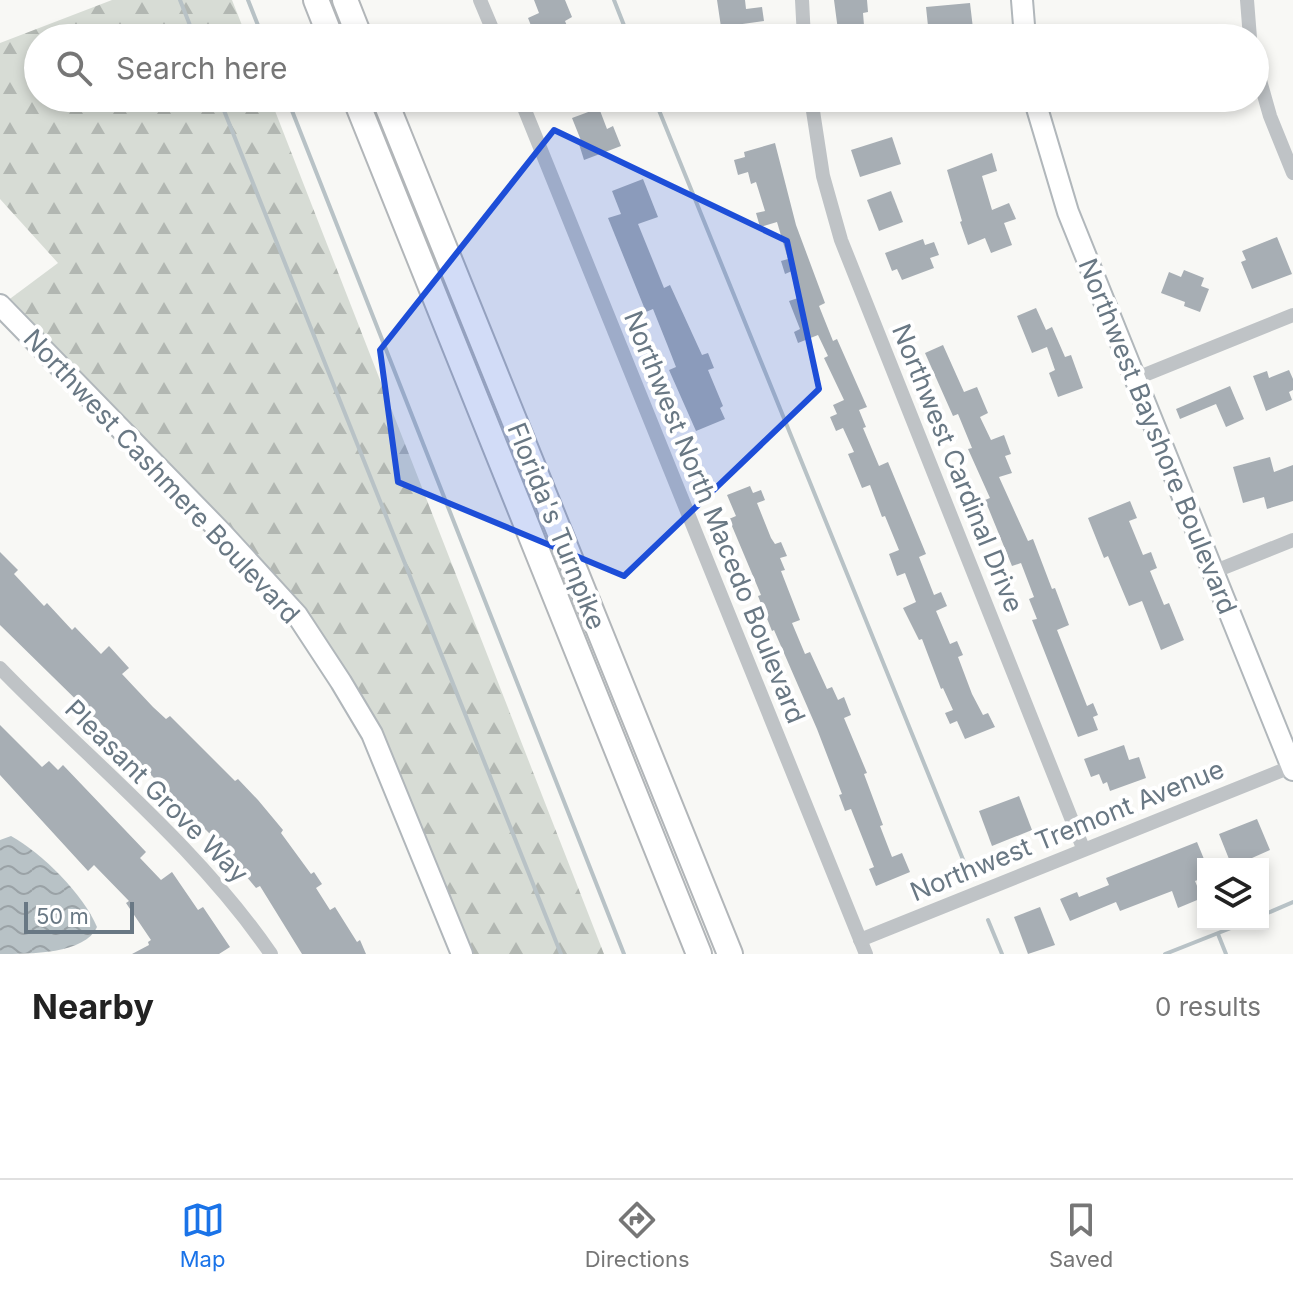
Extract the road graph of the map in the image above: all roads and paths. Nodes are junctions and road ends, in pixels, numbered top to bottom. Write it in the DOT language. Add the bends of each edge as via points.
graph roads {
  1 [pos="316,0"];
  2 [pos="345,0"];
  3 [pos="480,0"];
  4 [pos="802,0"];
  5 [pos="1022,0"];
  6 [pos="1247,0"];
  7 [pos="325,24"];
  8 [pos="354,24"];
  9 [pos="490,24"];
  10 [pos="803,24"];
  11 [pos="1024,24"];
  12 [pos="1249,24"];
  13 [pos="361,112"];
  14 [pos="390,112"];
  15 [pos="526,112"];
  16 [pos="813,112"];
  17 [pos="1038,112"];
  18 [pos="1269,112"];
  19 [pos="1293,173"];
  20 [pos="0,305"];
  21 [pos="1293,315"];
  22 [pos="1137,378"];
  23 [pos="1293,540"];
  24 [pos="1213,572"];
  25 [pos="2,673"];
  26 [pos="1293,767"];
  27 [pos="1083,848"];
  28 [pos="863,947"];
  29 [pos="271,954"];
  30 [pos="462,954"];
  31 [pos="699,954"];
  32 [pos="730,954"];
  1 -- 7 [label="highway"];
  2 -- 8 [label="highway"];
  3 -- 9 [label="street"];
  4 -- 10 [label="street"];
  5 -- 11 [label="street"];
  6 -- 12 [label="street"];
  13 -- 31 [label="highway, Florida's Turnpike"];
  14 -- 32 [label="highway, Florida's Turnpike"];
  15 -- 28 [label="street, Northwest North Macedo Boulevard"];
  16 -- 27 [label="street, Northwest Cardinal Drive" via="841,240"];
  17 -- 22 [label="street, Northwest Bayshore Boulevard" via="1068,212"];
  18 -- 19 [label="street"];
  20 -- 30 [label="street, Northwest Cashmere Boulevard" via="297,615 372,734"];
  21 -- 22 [label="street"];
  22 -- 24 [label="street, Northwest Bayshore Boulevard"];
  23 -- 24 [label="street"];
  24 -- 26 [label="street, Northwest Bayshore Boulevard"];
  25 -- 29 [label="street, Pleasant Grove Way" via="162,824 216,882"];
  26 -- 27 [label="street, Northwest Tremont Avenue"];
  27 -- 28 [label="street, Northwest Tremont Avenue"];
}
